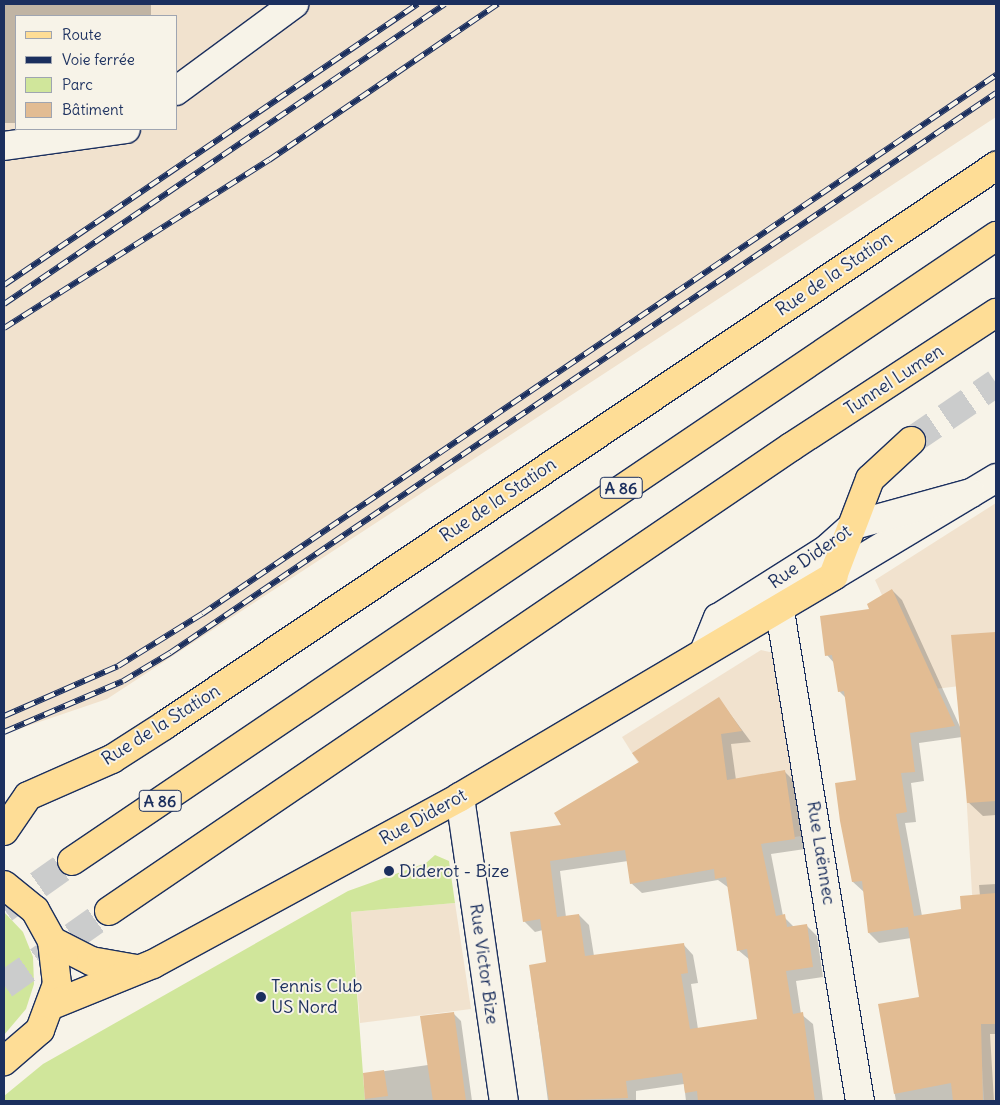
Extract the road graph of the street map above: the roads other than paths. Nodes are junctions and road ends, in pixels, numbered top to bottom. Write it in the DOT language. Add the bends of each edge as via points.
graph roads {
  1 [pos="294,4"];
  2 [pos="178,90"];
  3 [pos="119,130"];
  4 [pos="4,146"];
  5 [pos="996,166"];
  6 [pos="996,236"];
  7 [pos="996,313"];
  8 [pos="911,441"];
  9 [pos="996,478"];
  10 [pos="971,493"];
  11 [pos="854,525"];
  12 [pos="833,576"];
  13 [pos="779,604"];
  14 [pos="704,652"];
  15 [pos="460,797"];
  16 [pos="4,831"];
  17 [pos="72,861"];
  18 [pos="4,886"];
  19 [pos="108,911"];
  20 [pos="52,941"];
  21 [pos="136,970"];
  22 [pos="52,1005"];
  23 [pos="4,1061"];
  24 [pos="504,1101"];
  25 [pos="860,1101"];
  1 -- 2 [label="street"];
  3 -- 4 [label="street"];
  5 -- 16 [label="main road, Rue de la Station" via="165,726 112,759 56,780 28,796"];
  6 -- 17 [label="main road, A 86"];
  7 -- 19 [label="main road, Tunnel Lumen" via="791,447"];
  8 -- 11 [label="main road" via="870,479"];
  9 -- 10 [label="street, Rue Diderot"];
  10 -- 11 [label="street, Rue Diderot"];
  10 -- 12 [label="street, Rue Diderot"];
  11 -- 12 [label="main road"];
  11 -- 14 [label="street, Rue Diderot" via="827,549 718,618"];
  12 -- 13 [label="main road, Rue Diderot"];
  13 -- 14 [label="main road, Rue Diderot"];
  13 -- 25 [label="street, Rue Laënnec"];
  14 -- 15 [label="main road, Rue Diderot"];
  15 -- 21 [label="main road, Rue Diderot"];
  15 -- 24 [label="street, Rue Victor Bize"];
  18 -- 20 [label="main road" via="35,910"];
  20 -- 21 [label="main road" via="91,961"];
  20 -- 22 [label="main road" via="57,984"];
  21 -- 22 [label="main road, Rue Diderot"];
  22 -- 23 [label="main road" via="40,1030"];
}
